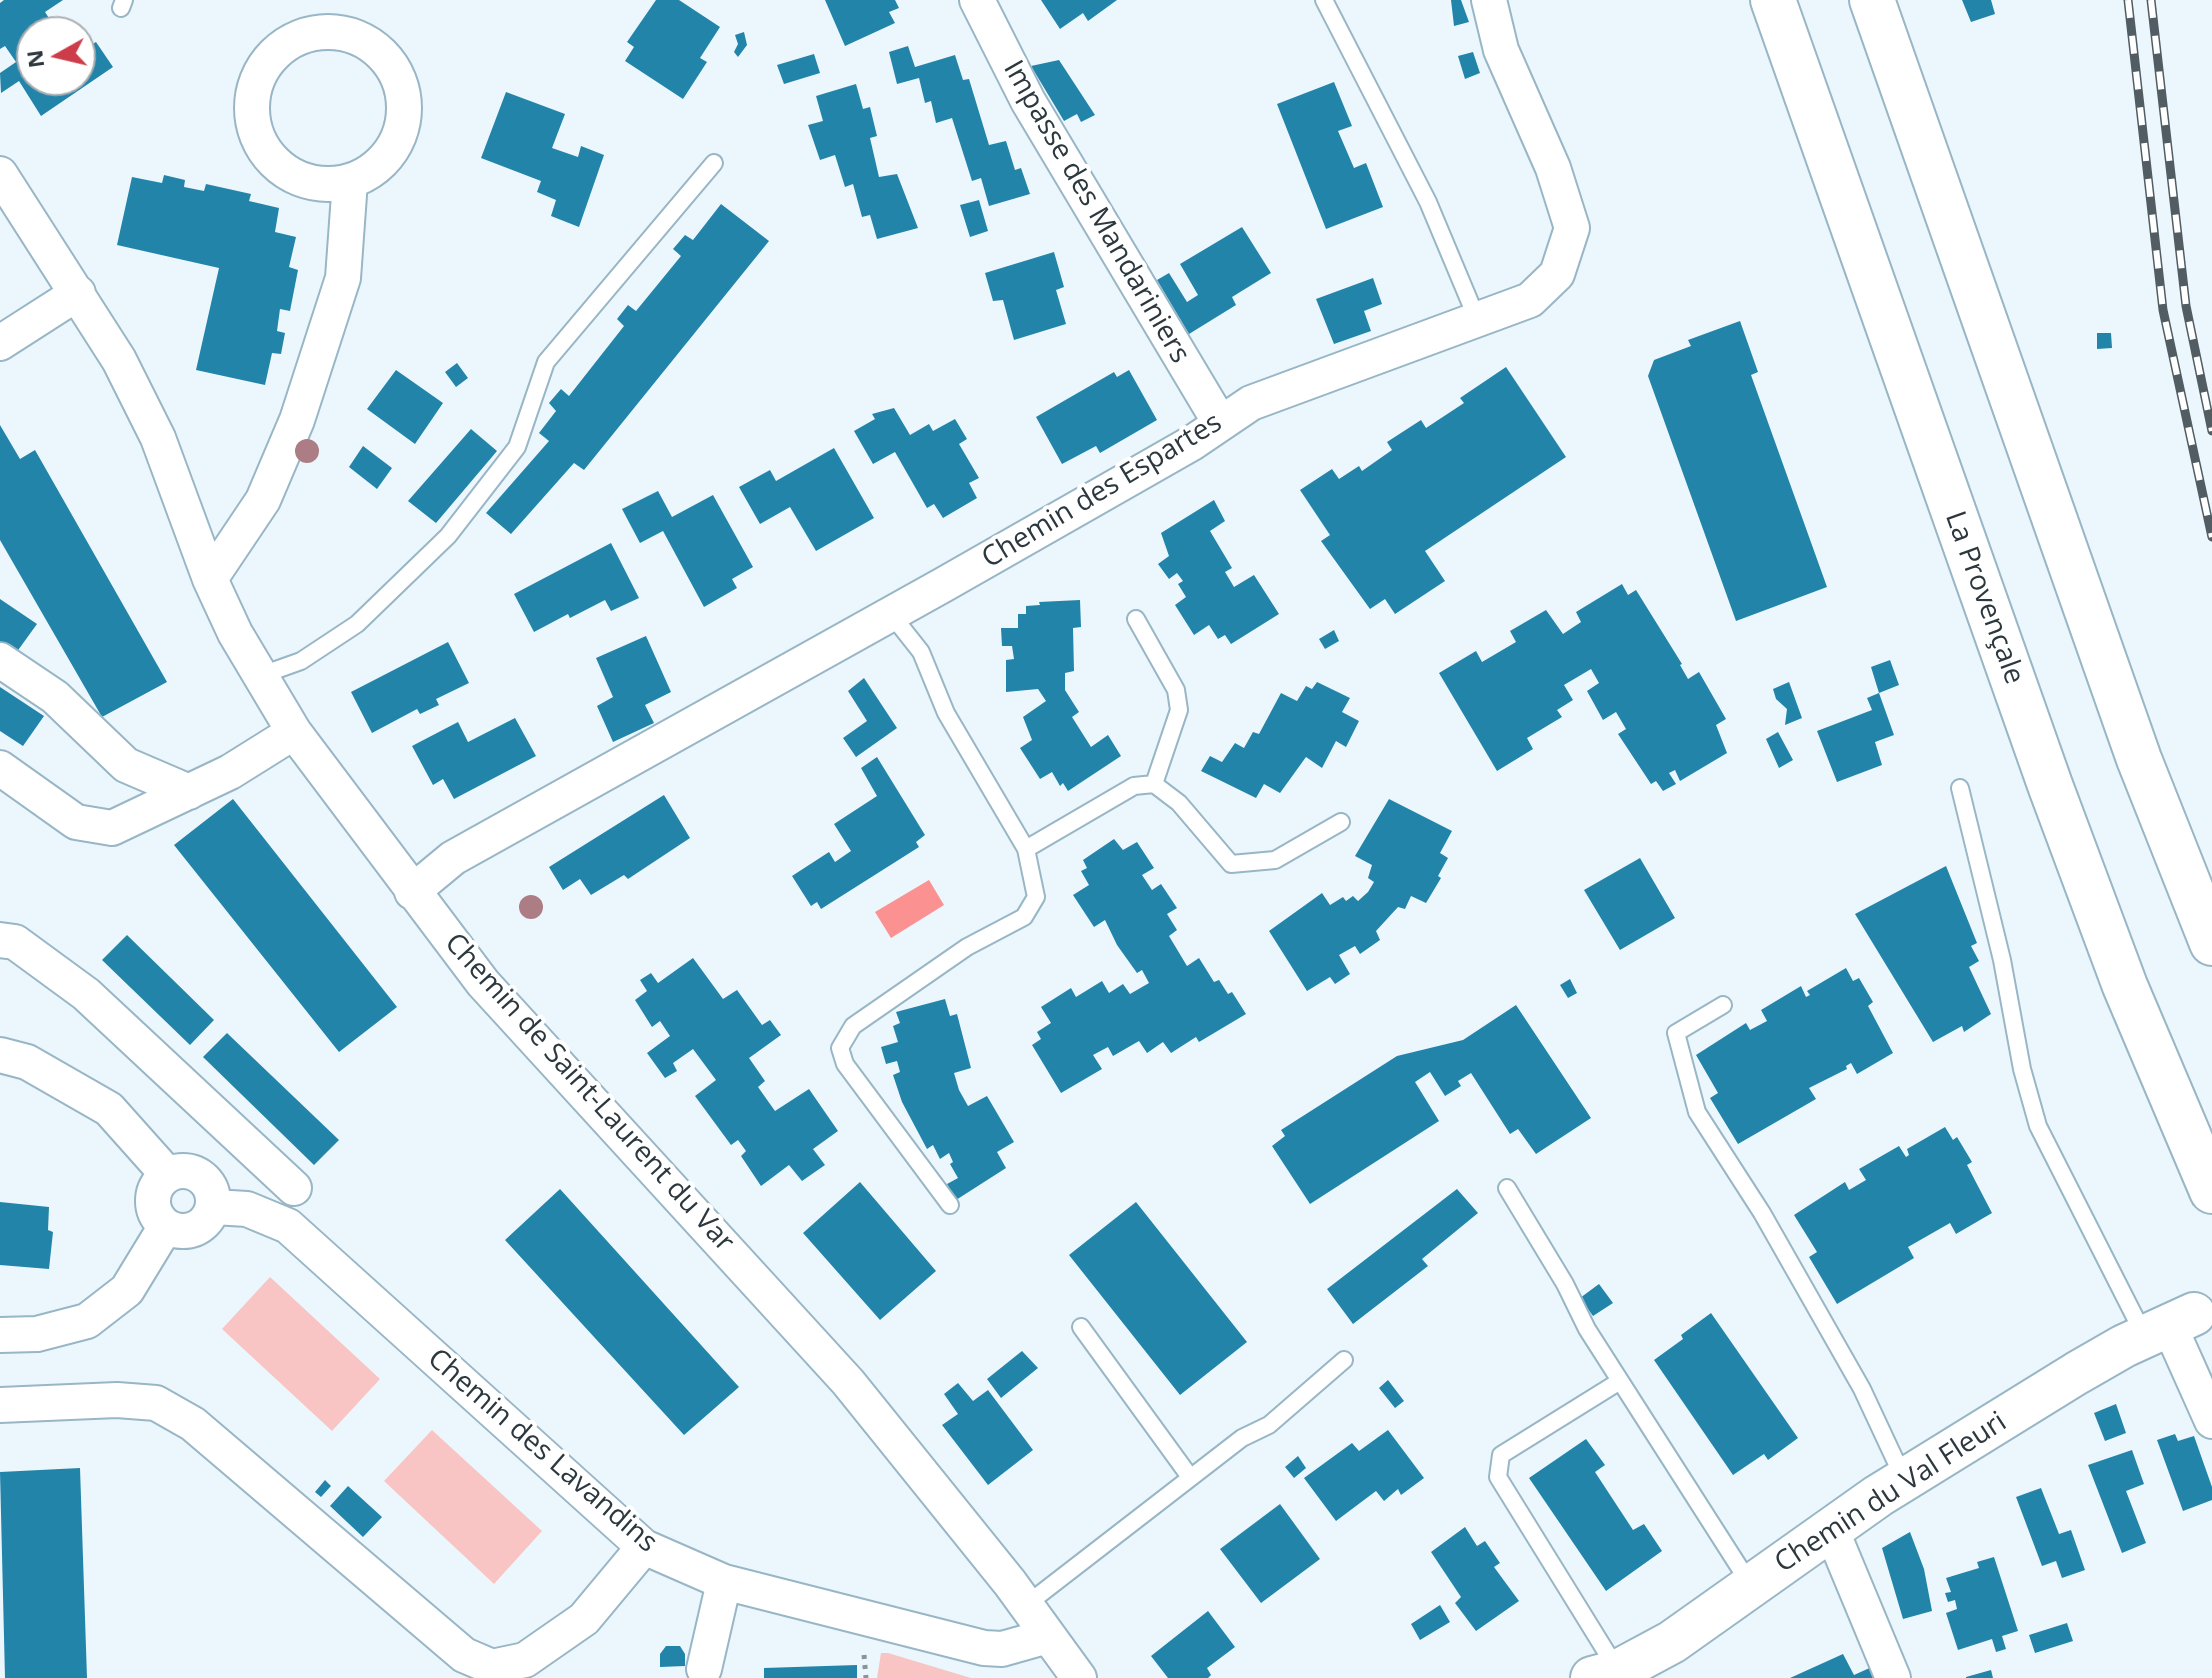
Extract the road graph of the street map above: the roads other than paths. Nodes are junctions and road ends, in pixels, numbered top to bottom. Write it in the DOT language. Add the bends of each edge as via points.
graph roads {
  1 [pos="977,0"];
  2 [pos="1324,0"];
  3 [pos="1489,0"];
  4 [pos="1773,0"];
  5 [pos="1872,0"];
  6 [pos="714,163"];
  7 [pos="0,174"];
  8 [pos="350,181"];
  9 [pos="78,293"];
  10 [pos="1477,319"];
  11 [pos="0,343"];
  12 [pos="1219,421"];
  13 [pos="210,579"];
  14 [pos="891,614"];
  15 [pos="1136,619"];
  16 [pos="0,660"];
  17 [pos="259,676"];
  18 [pos="294,732"];
  19 [pos="0,768"];
  20 [pos="1154,784"];
  21 [pos="1960,788"];
  22 [pos="189,792"];
  23 [pos="1341,822"];
  24 [pos="1026,849"];
  25 [pos="412,892"];
  26 [pos="0,940"];
  27 [pos="2212,943"];
  28 [pos="1723,1005"];
  29 [pos="0,1055"];
  30 [pos="167,1174"];
  31 [pos="294,1188"];
  32 [pos="1507,1188"];
  33 [pos="2212,1191"];
  34 [pos="950,1205"];
  35 [pos="214,1207"];
  36 [pos="166,1226"];
  37 [pos="2170,1325"];
  38 [pos="1081,1327"];
  39 [pos="0,1335"];
  40 [pos="1344,1360"];
  41 [pos="1620,1381"];
  42 [pos="0,1405"];
  43 [pos="2212,1421"];
  44 [pos="1190,1477"];
  45 [pos="1905,1480"];
  46 [pos="1831,1529"];
  47 [pos="644,1547"];
  48 [pos="724,1582"];
  49 [pos="1751,1585"];
  50 [pos="1026,1605"];
  51 [pos="1048,1636"];
  52 [pos="704,1669"];
  53 [pos="1605,1674"];
  54 [pos="1079,1678"];
  55 [pos="1893,1678"];
  1 -- 12 [label="street, Impasse des Mandariniers" via="1028,101"];
  2 -- 10 [label="lane" via="1428,202"];
  3 -- 10 [label="street, Chemin des Espartes" via="1501,50 1553,168 1572,228 1557,274 1530,300"];
  4 -- 33 [label="highway, La Provençale" via="2050,785 2125,986"];
  5 -- 27 [label="highway" via="2139,759"];
  6 -- 17 [label="lane" via="546,362 517,447 448,536 357,624 301,661"];
  7 -- 9 [label="street, Chemin de Saint-Laurent du Var"];
  8 -- 8 [label="street" via="373,170 392,151 404,101 397,75 382,54 361,39 337,31 310,33 269,58 257,79 254,128 280,168 314,182"];
  8 -- 13 [label="street" via="343,278 297,420 263,500"];
  9 -- 11 [label="street"];
  9 -- 13 [label="street, Chemin de Saint-Laurent du Var" via="158,438"];
  10 -- 12 [label="street, Chemin des Espartes" via="1251,403"];
  12 -- 14 [label="street, Chemin des Espartes" via="1192,443"];
  13 -- 17 [label="street, Chemin de Saint-Laurent du Var"];
  14 -- 24 [label="lane" via="921,652 946,713"];
  14 -- 25 [label="street, Chemin des Espartes" via="453,858"];
  15 -- 20 [label="lane" via="1176,690 1179,710"];
  16 -- 22 [label="street" via="55,697 126,765"];
  17 -- 18 [label="street, Chemin de Saint-Laurent du Var"];
  18 -- 22 [label="street"];
  18 -- 25 [label="street, Chemin de Saint-Laurent du Var"];
  19 -- 22 [label="street" via="76,822 112,828"];
  20 -- 23 [label="lane" via="1179,803 1231,864 1275,860"];
  20 -- 24 [label="lane" via="1134,786"];
  21 -- 37 [label="lane" via="2038,1126"];
  24 -- 34 [label="lane" via="1036,897 1024,917 967,947 853,1026 840,1048 845,1064"];
  25 -- 50 [label="street, Chemin de Saint-Laurent du Var" via="483,983 848,1382"];
  26 -- 31 [label="street" via="15,942 86,994"];
  28 -- 45 [label="lane" via="1676,1033 1697,1112 1762,1213 1854,1375"];
  29 -- 30 [label="street" via="27,1062 109,1109"];
  30 -- 35 [label="street" via="197,1173 211,1187"];
  30 -- 36 [label="street" via="153,1201"];
  32 -- 41 [label="lane"];
  35 -- 36 [label="street" via="195,1229"];
  35 -- 47 [label="street, Chemin des Lavandins" via="247,1209 288,1226"];
  36 -- 39 [label="street" via="127,1290 87,1321 37,1334"];
  37 -- 43 [label="street"];
  37 -- 45 [label="street, Chemin du Val Fleuri" via="2077,1373"];
  38 -- 44 [label="lane"];
  40 -- 44 [label="lane" via="1269,1425"];
  41 -- 49 [label="lane"];
  41 -- 53 [label="lane" via="1501,1455 1498,1477"];
  42 -- 47 [label="street" via="156,1403 193,1424 464,1655 492,1667 525,1660 584,1619"];
  44 -- 50 [label="lane"];
  45 -- 46 [label="street, Chemin du Val Fleuri"];
  46 -- 49 [label="street, Chemin du Val Fleuri"];
  46 -- 55 [label="street"];
  47 -- 48 [label="street, Chemin des Lavandins"];
  48 -- 51 [label="street, Chemin des Lavandins" via="984,1648 1002,1649"];
  48 -- 52 [label="street"];
  49 -- 53 [label="street, Chemin du Val Fleuri" via="1672,1642"];
  50 -- 51 [label="street, Chemin de Saint-Laurent du Var"];
  51 -- 54 [label="street, Chemin de Saint-Laurent du Var"];
}
